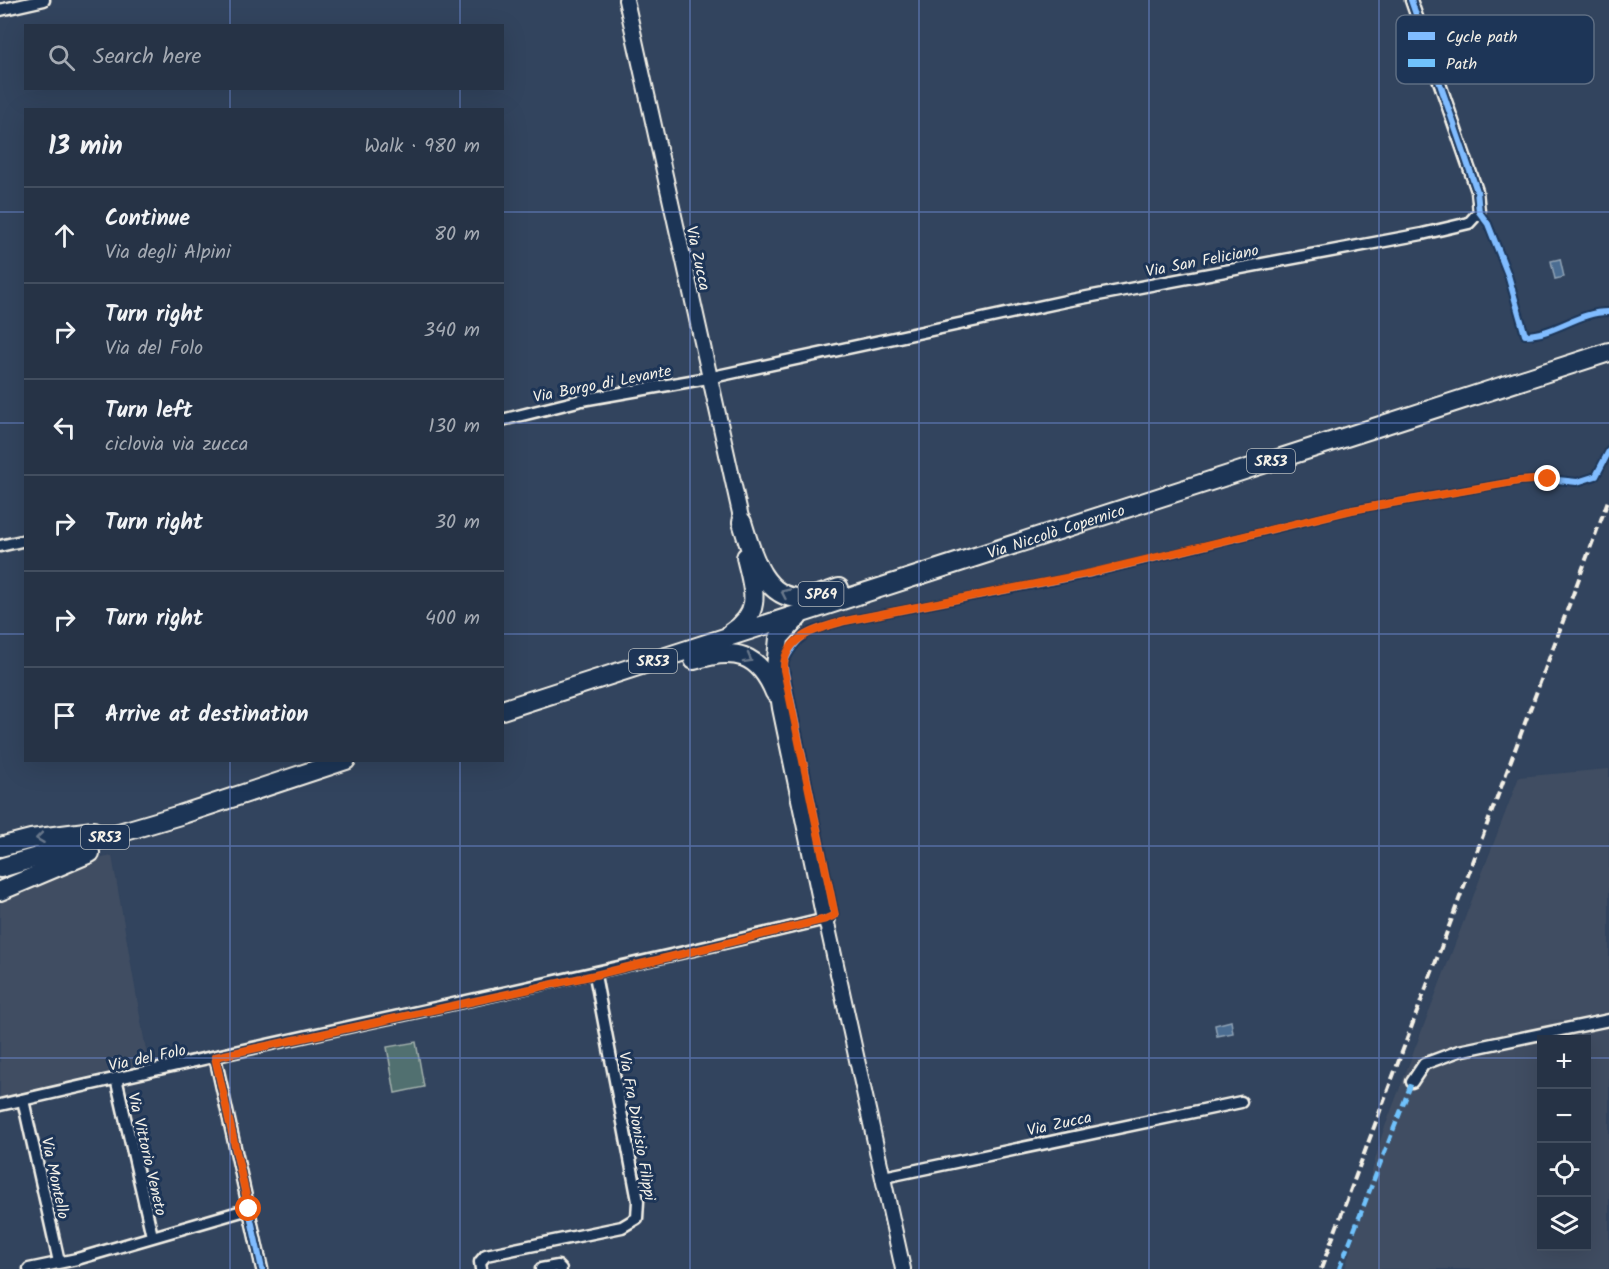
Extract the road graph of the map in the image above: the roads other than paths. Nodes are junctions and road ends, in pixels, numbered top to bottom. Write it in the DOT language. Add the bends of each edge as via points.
graph roads {
  1 [pos="44,0"];
  2 [pos="626,0"];
  3 [pos="1411,0"];
  4 [pos="0,10"];
  5 [pos="1416,15"];
  6 [pos="1440,84"];
  7 [pos="1604,353"];
  8 [pos="708,378"];
  9 [pos="504,420"];
  10 [pos="742,522"];
  11 [pos="24,540"];
  12 [pos="0,546"];
  13 [pos="943,567"];
  14 [pos="805,612"];
  15 [pos="716,641"];
  16 [pos="590,682"];
  17 [pos="782,708"];
  18 [pos="504,709"];
  19 [pos="340,762"];
  20 [pos="180,815"];
  21 [pos="0,847"];
  22 [pos="0,868"];
  23 [pos="0,891"];
  24 [pos="826,919"];
  25 [pos="595,975"];
  26 [pos="1609,1020"];
  27 [pos="215,1057"];
  28 [pos="116,1078"];
  29 [pos="1412,1082"];
  30 [pos="23,1100"];
  31 [pos="1241,1102"];
  32 [pos="0,1105"];
  33 [pos="884,1177"];
  34 [pos="249,1209"];
  35 [pos="152,1236"];
  36 [pos="898,1245"];
  37 [pos="59,1262"];
  38 [pos="78,1264"];
  39 [pos="29,1269"];
  40 [pos="262,1269"];
  41 [pos="481,1269"];
  42 [pos="541,1269"];
  43 [pos="561,1269"];
  44 [pos="896,1269"];
  45 [pos="903,1269"];
  1 -- 4 [label="street"];
  2 -- 8 [label="street, Via Zucca / SP69"];
  3 -- 5 [label="street, Via San Feliciano"];
  6 -- 8 [label="street, Via San Feliciano" via="1477,191 1479,212 1469,223 1066,301"];
  7 -- 13 [label="highway, Via Niccolò Copernico / SR53"];
  8 -- 9 [label="street, Via Borgo di Levante" via="582,400"];
  8 -- 10 [label="street, Via Zucca / SP69"];
  13 -- 10 [label="highway, SP69, one-way" via="883,575 802,598 790,597 780,593 754,561"];
  10 -- 15 [label="highway, SP69" via="753,605 746,622"];
  11 -- 12 [label="street"];
  13 -- 14 [label="highway, Via Niccolò Copernico / SR53"];
  14 -- 15 [label="highway, Via Niccolò Copernico / SR53"];
  14 -- 17 [label="highway, SP69" via="784,631 776,647"];
  15 -- 16 [label="highway, Via Niccolò Copernico / SR53"];
  16 -- 17 [label="highway, SP69, one-way" via="649,674 713,654 739,654 763,669"];
  16 -- 18 [label="highway, Via Niccolò Copernico / SR53"];
  17 -- 24 [label="highway, SP69"];
  19 -- 20 [label="highway, SR53"];
  20 -- 21 [label="highway, one-way"];
  20 -- 22 [label="highway, SR53"];
  20 -- 23 [label="highway"];
  24 -- 25 [label="street, Via del Folo"];
  24 -- 33 [label="street, SP69"];
  25 -- 27 [label="street, Via del Folo"];
  25 -- 41 [label="street, Via Fra Dionisio Filippi" via="638,1201 637,1218 622,1227 486,1255 480,1262"];
  26 -- 29 [label="street" via="1459,1051 1424,1064"];
  27 -- 28 [label="street, Via del Folo"];
  27 -- 34 [label="street"];
  28 -- 30 [label="street, Via del Folo"];
  28 -- 35 [label="street, Via Vittorio Veneto"];
  30 -- 32 [label="street, Via del Folo"];
  30 -- 37 [label="street, Via Montello"];
  31 -- 33 [label="street, Via Zucca"];
  33 -- 36 [label="street, SP69"];
  34 -- 35 [label="street, Via Vittorio Veneto"];
  34 -- 40 [label="street"];
  35 -- 38 [label="street, Via Vittorio Veneto"];
  36 -- 44 [label="street, SP69"];
  36 -- 45 [label="street, SP69"];
  37 -- 38 [label="street, Via Vittorio Veneto"];
  37 -- 39 [label="street, Via Vittorio Veneto"];
  42 -- 43 [label="street"];
}
